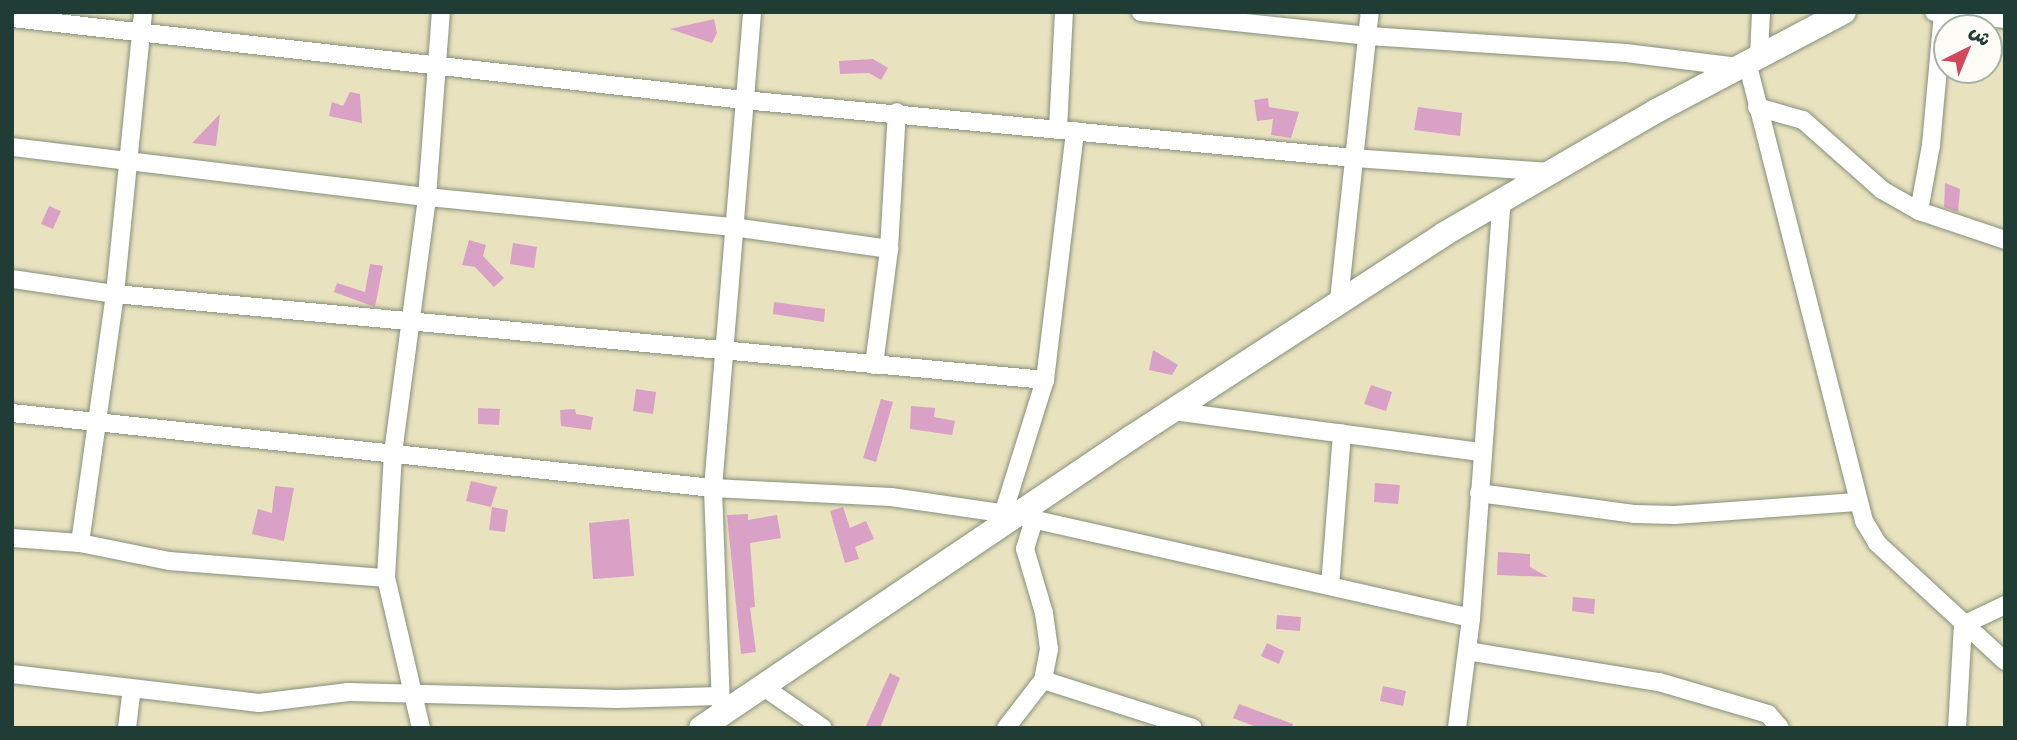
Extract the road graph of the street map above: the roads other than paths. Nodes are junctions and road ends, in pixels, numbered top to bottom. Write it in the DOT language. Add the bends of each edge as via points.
graph roads {
  1 [pos="143,12"];
  2 [pos="441,12"];
  3 [pos="752,12"];
  4 [pos="1064,12"];
  5 [pos="1141,12"];
  6 [pos="1370,12"];
  7 [pos="1760,12"];
  8 [pos="1844,12"];
  9 [pos="1934,12"];
  10 [pos="1943,13"];
  11 [pos="12,18"];
  12 [pos="2005,19"];
  13 [pos="141,35"];
  14 [pos="1369,36"];
  15 [pos="1748,62"];
  16 [pos="437,67"];
  17 [pos="744,100"];
  18 [pos="1757,107"];
  19 [pos="897,112"];
  20 [pos="1066,130"];
  21 [pos="12,147"];
  22 [pos="1354,158"];
  23 [pos="129,163"];
  24 [pos="1547,172"];
  25 [pos="426,197"];
  26 [pos="1502,200"];
  27 [pos="1919,211"];
  28 [pos="733,227"];
  29 [pos="2005,240"];
  30 [pos="889,249"];
  31 [pos="12,279"];
  32 [pos="115,294"];
  33 [pos="1339,300"];
  34 [pos="411,321"];
  35 [pos="723,353"];
  36 [pos="874,365"];
  37 [pos="1045,380"];
  38 [pos="1173,411"];
  39 [pos="12,413"];
  40 [pos="93,424"];
  41 [pos="1342,433"];
  42 [pos="1482,452"];
  43 [pos="393,453"];
  44 [pos="713,488"];
  45 [pos="1479,493"];
  46 [pos="1857,502"];
  47 [pos="1017,516"];
  48 [pos="12,538"];
  49 [pos="80,543"];
  50 [pos="386,578"];
  51 [pos="1330,586"];
  52 [pos="2005,605"];
  53 [pos="1471,618"];
  54 [pos="1964,625"];
  55 [pos="1467,651"];
  56 [pos="2005,661"];
  57 [pos="12,674"];
  58 [pos="1043,680"];
  59 [pos="132,688"];
  60 [pos="765,688"];
  61 [pos="416,691"];
  62 [pos="721,705"];
  63 [pos="127,728"];
  64 [pos="421,728"];
  65 [pos="701,728"];
  66 [pos="823,728"];
  67 [pos="1006,728"];
  68 [pos="1193,728"];
  69 [pos="1457,728"];
  70 [pos="1780,728"];
  71 [pos="1957,728"];
  1 -- 13 [label="street"];
  2 -- 16 [label="street"];
  3 -- 17 [label="street"];
  4 -- 20 [label="street"];
  5 -- 14 [label="street"];
  6 -- 14 [label="street"];
  7 -- 15 [label="street"];
  8 -- 15 [label="main road"];
  9 -- 10 [label="street"];
  10 -- 12 [label="street"];
  10 -- 27 [label="street" via="1931,145"];
  11 -- 13 [label="street"];
  13 -- 16 [label="street"];
  13 -- 23 [label="street"];
  14 -- 15 [label="street"];
  14 -- 22 [label="street"];
  15 -- 18 [label="street"];
  15 -- 24 [label="main road"];
  16 -- 17 [label="street"];
  16 -- 25 [label="street"];
  17 -- 19 [label="street"];
  17 -- 28 [label="street"];
  18 -- 27 [label="street" via="1803,120 1882,190"];
  18 -- 46 [label="street"];
  19 -- 20 [label="street"];
  19 -- 30 [label="street"];
  20 -- 22 [label="street"];
  20 -- 37 [label="street"];
  21 -- 23 [label="street"];
  22 -- 24 [label="street"];
  22 -- 33 [label="street"];
  23 -- 25 [label="street"];
  23 -- 32 [label="street"];
  24 -- 26 [label="main road"];
  25 -- 28 [label="street"];
  25 -- 34 [label="street"];
  26 -- 33 [label="main road"];
  26 -- 42 [label="street"];
  27 -- 29 [label="street"];
  28 -- 30 [label="street"];
  28 -- 35 [label="street"];
  30 -- 36 [label="street"];
  31 -- 32 [label="street"];
  32 -- 34 [label="street"];
  32 -- 40 [label="street"];
  33 -- 38 [label="main road"];
  34 -- 35 [label="street"];
  34 -- 43 [label="street"];
  35 -- 36 [label="street"];
  35 -- 44 [label="street"];
  36 -- 37 [label="street"];
  37 -- 47 [label="street"];
  38 -- 41 [label="street"];
  38 -- 47 [label="main road"];
  39 -- 40 [label="street"];
  40 -- 43 [label="street"];
  40 -- 49 [label="street"];
  41 -- 42 [label="street"];
  41 -- 51 [label="street"];
  42 -- 45 [label="street"];
  43 -- 44 [label="street"];
  43 -- 50 [label="street"];
  44 -- 47 [label="street" via="891,497"];
  44 -- 62 [label="street"];
  45 -- 46 [label="street" via="1634,514 1675,515"];
  45 -- 53 [label="street"];
  46 -- 54 [label="street" via="1877,543"];
  47 -- 51 [label="street"];
  47 -- 58 [label="street" via="1044,613 1049,649"];
  47 -- 60 [label="main road"];
  48 -- 49 [label="street"];
  49 -- 50 [label="street" via="169,561"];
  50 -- 61 [label="street"];
  51 -- 53 [label="street"];
  52 -- 54 [label="street"];
  53 -- 55 [label="street"];
  54 -- 56 [label="street"];
  54 -- 71 [label="street"];
  55 -- 69 [label="street"];
  55 -- 70 [label="street" via="1659,682 1768,714"];
  57 -- 59 [label="street"];
  58 -- 67 [label="street"];
  58 -- 68 [label="street"];
  59 -- 61 [label="street" via="259,704 348,692"];
  59 -- 63 [label="street"];
  60 -- 62 [label="main road"];
  60 -- 66 [label="street"];
  61 -- 62 [label="street"];
  61 -- 64 [label="street"];
  62 -- 65 [label="main road"];
}
